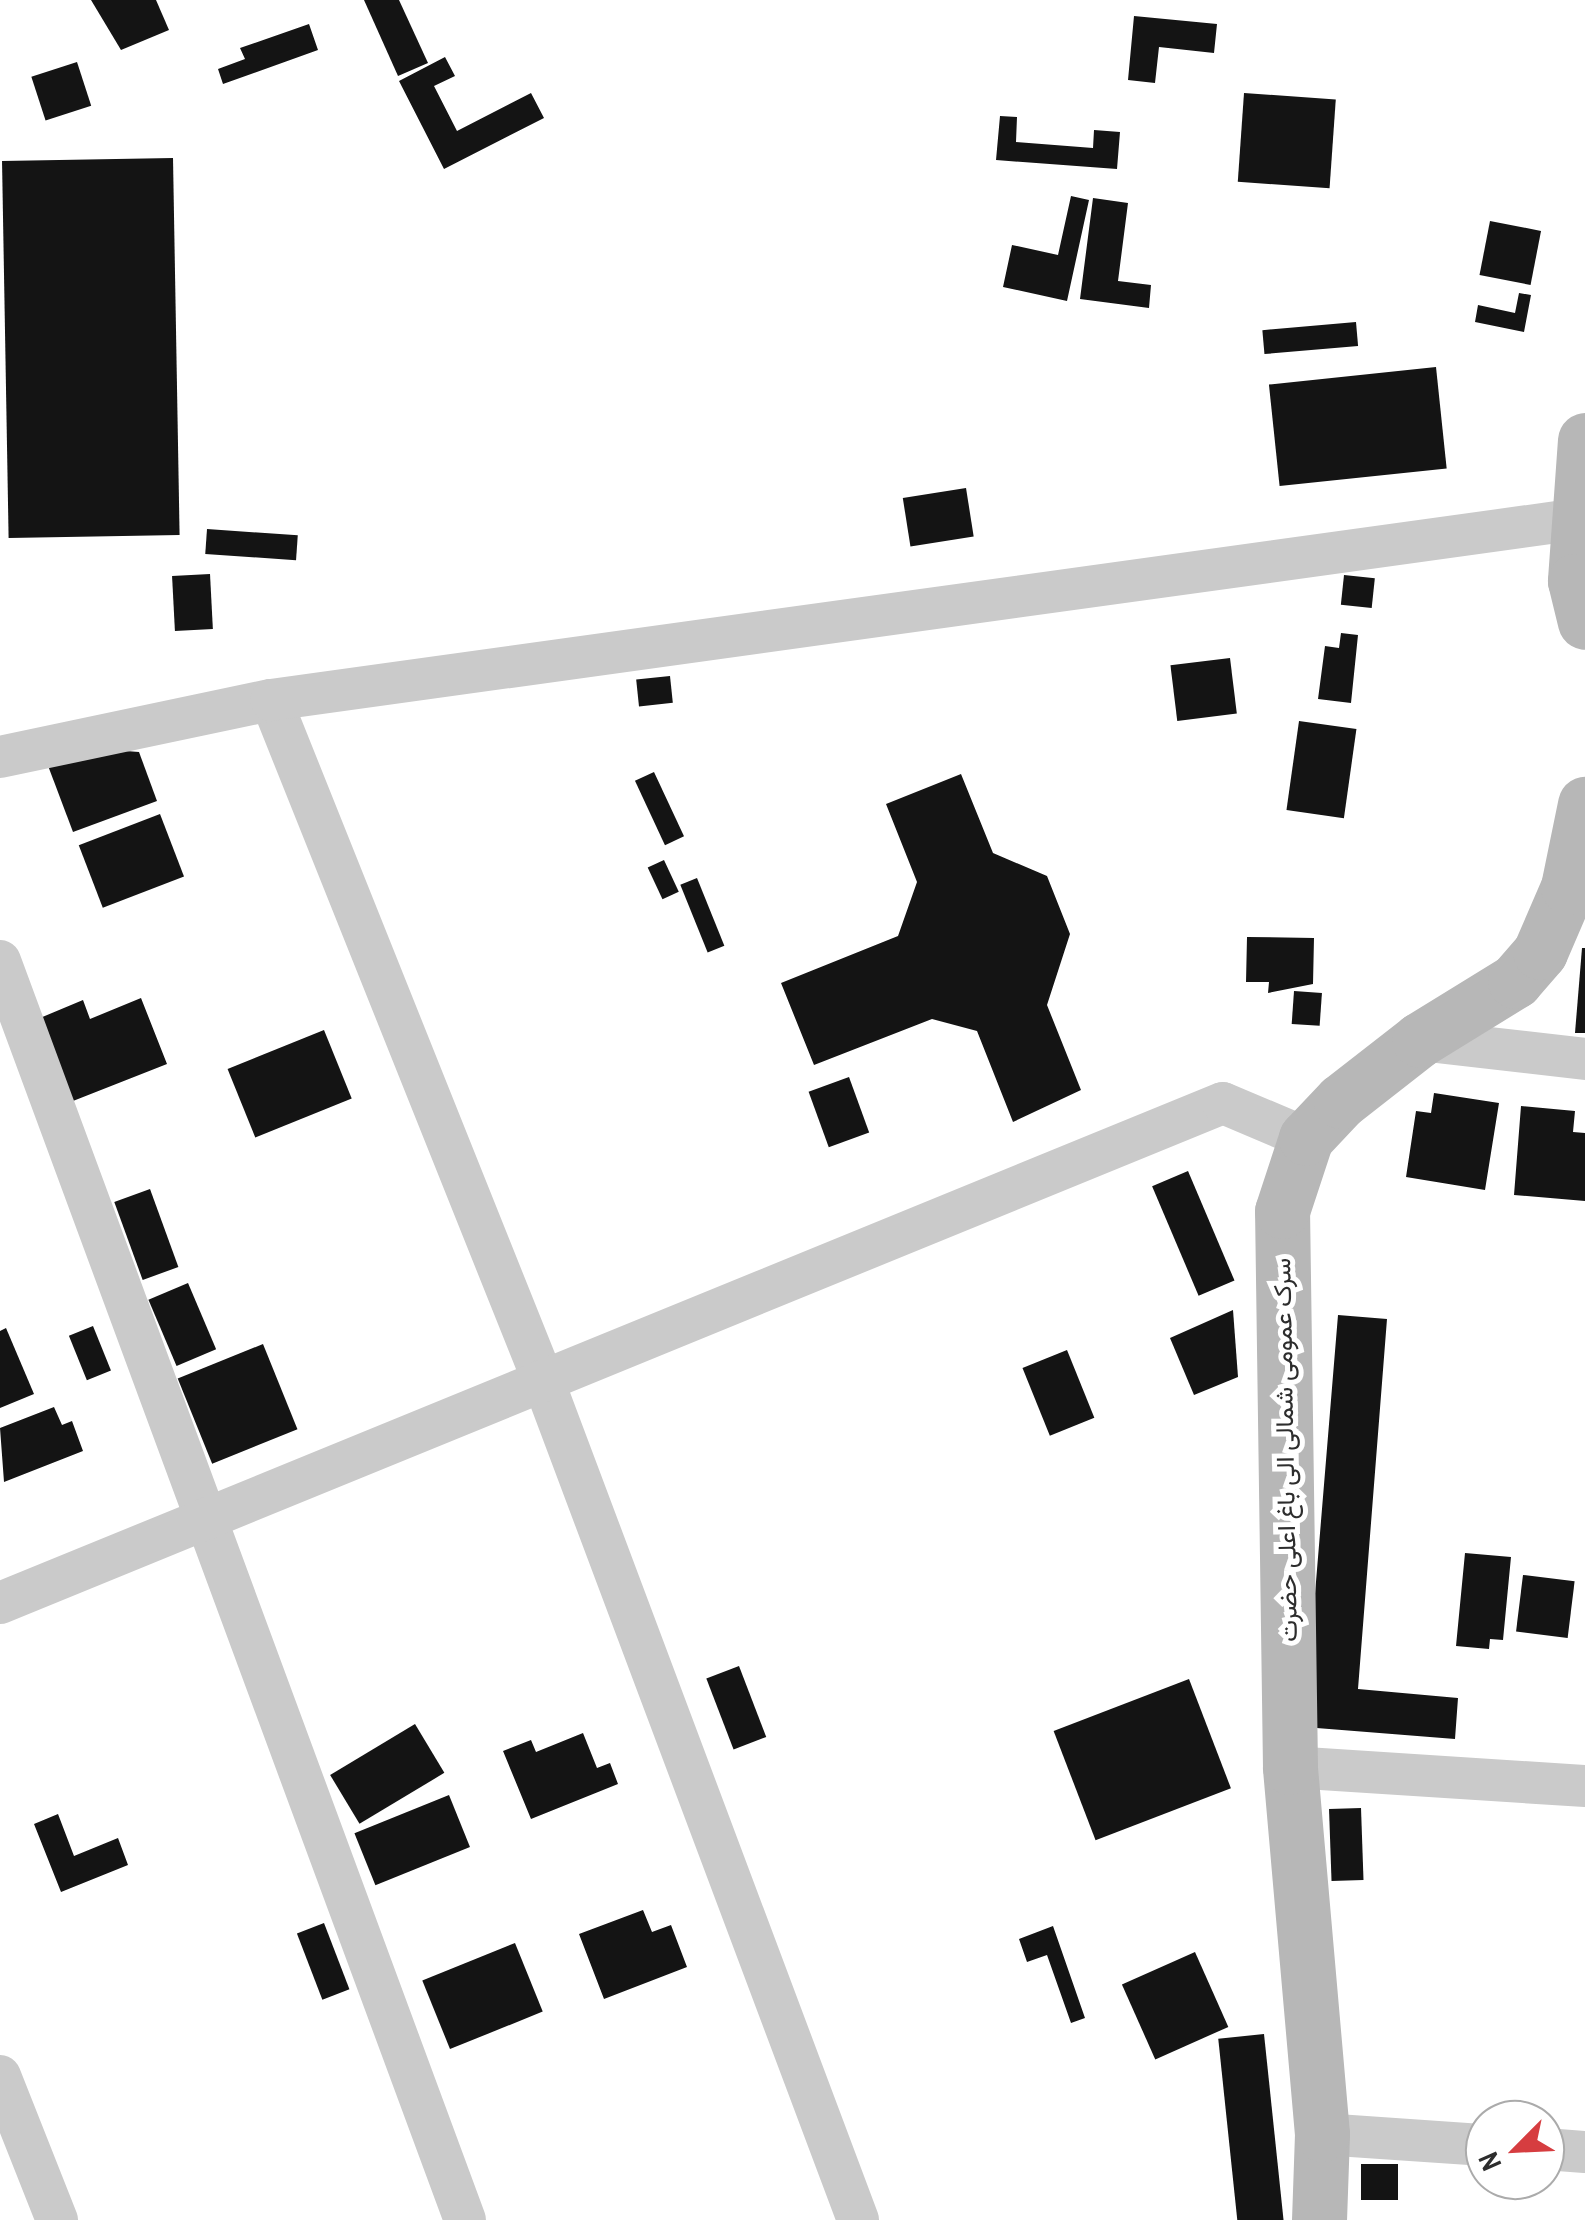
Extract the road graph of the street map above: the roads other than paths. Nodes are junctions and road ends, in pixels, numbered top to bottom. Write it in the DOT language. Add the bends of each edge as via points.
graph roads {
  1 [pos="1585,440"];
  2 [pos="1578,519"];
  3 [pos="1585,622"];
  4 [pos="271,700"];
  5 [pos="0,757"];
  6 [pos="1585,804"];
  7 [pos="0,961"];
  8 [pos="1418,1040"];
  9 [pos="1585,1059"];
  10 [pos="1306,1138"];
  11 [pos="543,1380"];
  12 [pos="204,1517"];
  13 [pos="0,1604"];
  14 [pos="1290,1767"];
  15 [pos="1585,1786"];
  16 [pos="0,2076"];
  17 [pos="1322,2134"];
  18 [pos="1465,2144"];
  19 [pos="57,2220"];
  20 [pos="465,2220"];
  21 [pos="858,2220"];
  22 [pos="1319,2220"];
  1 -- 2 [label="street"];
  2 -- 3 [label="street" via="1575,581"];
  2 -- 4 [label="street"];
  4 -- 5 [label="street"];
  4 -- 11 [label="street"];
  6 -- 8 [label="street" via="1568,887 1540,952 1515,981"];
  7 -- 12 [label="street"];
  8 -- 9 [label="street"];
  8 -- 10 [label="street"];
  10 -- 11 [label="street" via="1223,1103"];
  10 -- 14 [label="street, سرک عمومی شمالی الی باغ اعلی حضرت" via="1282,1211"];
  11 -- 12 [label="street"];
  11 -- 21 [label="street"];
  12 -- 13 [label="street"];
  12 -- 20 [label="street"];
  14 -- 15 [label="street"];
  14 -- 17 [label="street, سرک عمومی شمالی الی باغ اعلی حضرت"];
  16 -- 19 [label="street"];
  17 -- 18 [label="street"];
  17 -- 22 [label="street, سرک عمومی شمالی الی باغ اعلی حضرت"];
}
